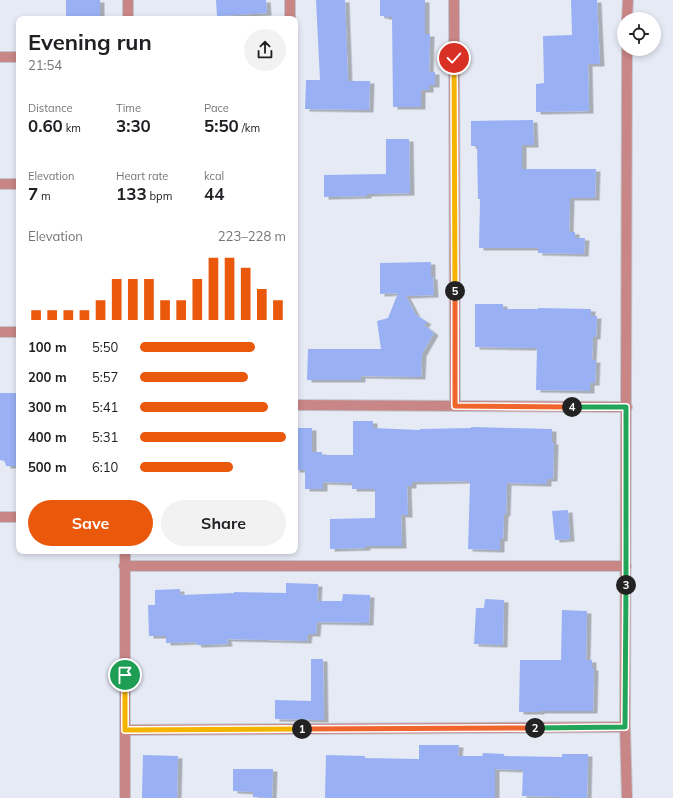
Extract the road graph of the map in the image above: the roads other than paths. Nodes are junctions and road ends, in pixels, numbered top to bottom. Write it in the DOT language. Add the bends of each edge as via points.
graph roads {
  1 [pos="128,0"];
  2 [pos="290,0"];
  3 [pos="454,0"];
  4 [pos="628,0"];
  5 [pos="628,12"];
  6 [pos="128,16"];
  7 [pos="290,16"];
  8 [pos="627,56"];
  9 [pos="0,57"];
  10 [pos="16,57"];
  11 [pos="0,184"];
  12 [pos="16,184"];
  13 [pos="0,332"];
  14 [pos="16,332"];
  15 [pos="298,405"];
  16 [pos="455,406"];
  17 [pos="626,407"];
  18 [pos="0,517"];
  19 [pos="16,517"];
  20 [pos="125,554"];
  21 [pos="124,566"];
  22 [pos="626,566"];
  23 [pos="625,727"];
  24 [pos="125,730"];
  25 [pos="125,798"];
  26 [pos="626,798"];
  1 -- 6 [label="street"];
  2 -- 7 [label="street"];
  3 -- 16 [label="street"];
  4 -- 5 [label="street"];
  8 -- 17 [label="street"];
  9 -- 10 [label="street"];
  11 -- 12 [label="street"];
  13 -- 14 [label="street"];
  15 -- 16 [label="street"];
  16 -- 17 [label="street"];
  17 -- 22 [label="street"];
  18 -- 19 [label="street"];
  20 -- 21 [label="street"];
  21 -- 22 [label="street"];
  21 -- 24 [label="street"];
  22 -- 23 [label="street"];
  23 -- 24 [label="street"];
  23 -- 26 [label="street"];
  24 -- 25 [label="street"];
}
